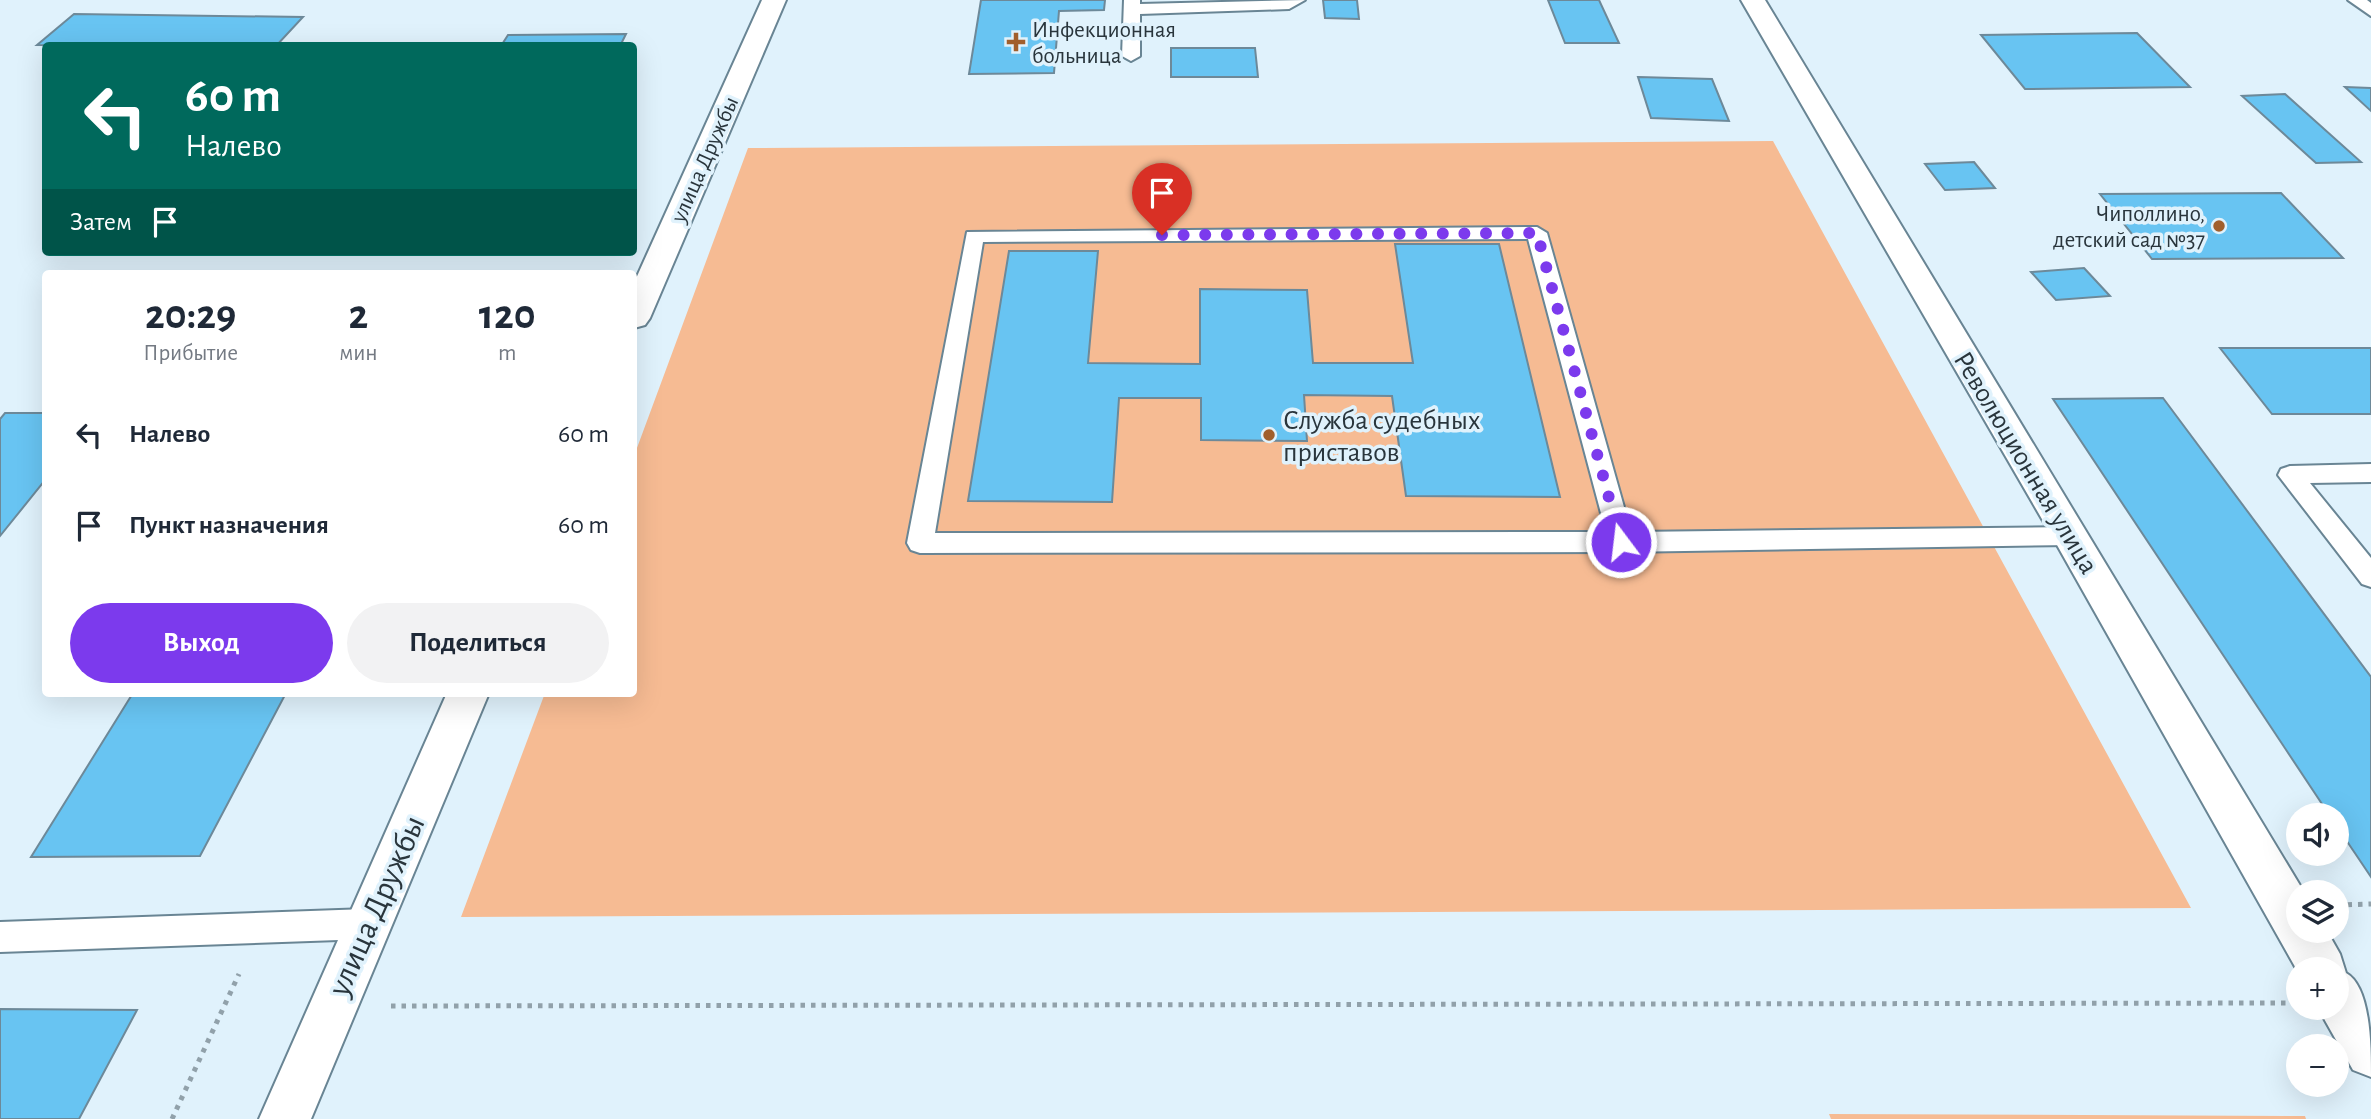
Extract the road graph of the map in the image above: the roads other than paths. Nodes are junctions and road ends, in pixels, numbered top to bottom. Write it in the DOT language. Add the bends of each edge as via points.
graph roads {
  1 [pos="774,0"];
  2 [pos="1297,0"];
  3 [pos="1753,0"];
  4 [pos="2356,0"];
  5 [pos="1132,4"];
  6 [pos="2371,10"];
  7 [pos="1131,56"];
  8 [pos="637,311"];
  9 [pos="2371,473"];
  10 [pos="2071,536"];
  11 [pos="1621,542"];
  12 [pos="2371,576"];
  13 [pos="466,697"];
  14 [pos="2286,905"];
  15 [pos="367,924"];
  16 [pos="0,937"];
  17 [pos="2349,1018"];
  18 [pos="2371,1052"];
  19 [pos="285,1119"];
  1 -- 8 [label="street, улица Дружбы"];
  2 -- 5 [label="lane" via="1289,5"];
  3 -- 10 [label="street, Революционная улица"];
  4 -- 6 [label="lane"];
  5 -- 7 [label="lane"];
  9 -- 12 [label="lane" via="2290,475"];
  10 -- 11 [label="lane"];
  10 -- 14 [label="street, Революционная улица"];
  11 -- 11 [label="lane" via="920,543 974,236 1537,233"];
  13 -- 15 [label="street, улица Дружбы"];
  15 -- 16 [label="lane"];
  15 -- 19 [label="street, улица Дружбы"];
  17 -- 18 [label="street"];
}
